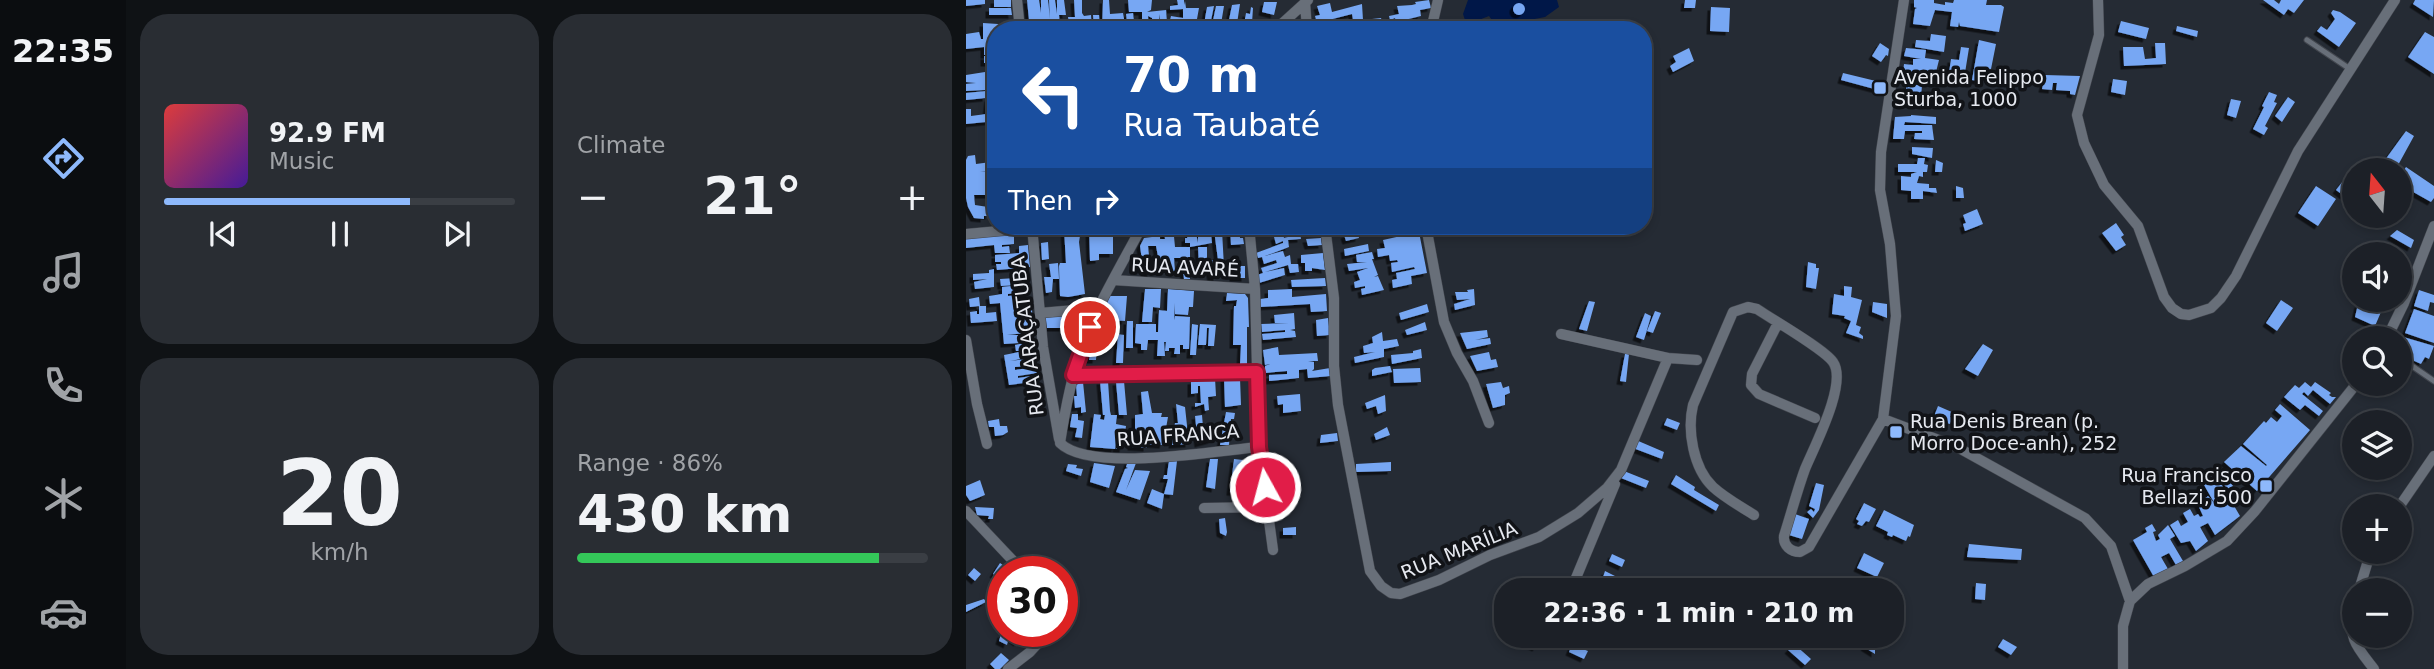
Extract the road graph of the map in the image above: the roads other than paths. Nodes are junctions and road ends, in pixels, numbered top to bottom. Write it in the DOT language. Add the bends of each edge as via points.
graph roads {
  1 [pos="1017,0"];
  2 [pos="1438,0"];
  3 [pos="1904,0"];
  4 [pos="2098,0"];
  5 [pos="2395,0"];
  6 [pos="1307,1"];
  7 [pos="1019,21"];
  8 [pos="1285,21"];
  9 [pos="1307,21"];
  10 [pos="1433,21"];
  11 [pos="2307,40"];
  12 [pos="2350,69"];
  13 [pos="2434,226"];
  14 [pos="987,232"];
  15 [pos="966,234"];
  16 [pos="1034,235"];
  17 [pos="1137,235"];
  18 [pos="1250,235"];
  19 [pos="1326,235"];
  20 [pos="1428,235"];
  21 [pos="1113,280"];
  22 [pos="1255,289"];
  23 [pos="1098,308"];
  24 [pos="1040,313"];
  25 [pos="1778,323"];
  26 [pos="2392,326"];
  27 [pos="1561,334"];
  28 [pos="966,341"];
  29 [pos="1668,358"];
  30 [pos="1697,360"];
  31 [pos="2412,366"];
  32 [pos="1257,372"];
  33 [pos="1073,375"];
  34 [pos="2434,381"];
  35 [pos="2347,396"];
  36 [pos="1815,418"];
  37 [pos="1883,419"];
  38 [pos="1489,424"];
  39 [pos="1060,443"];
  40 [pos="987,444"];
  41 [pos="1259,447"];
  42 [pos="2434,456"];
  43 [pos="1621,470"];
  44 [pos="2408,494"];
  45 [pos="1267,507"];
  46 [pos="1204,508"];
  47 [pos="966,511"];
  48 [pos="1754,515"];
  49 [pos="1273,550"];
  50 [pos="1008,556"];
  51 [pos="1576,578"];
  52 [pos="2130,601"];
  53 [pos="1034,647"];
  54 [pos="2359,648"];
  55 [pos="1008,669"];
  56 [pos="2123,669"];
  57 [pos="2374,669"];
  1 -- 7 [label="street"];
  2 -- 10 [label="street"];
  3 -- 37 [label="street" via="1881,152 1880,190 1896,316"];
  4 -- 12 [label="street" via="2099,35 2077,115 2084,143 2104,185 2138,226 2164,297 2181,314 2211,308 2221,298 2298,151"];
  5 -- 12 [label="street"];
  6 -- 8 [label="street"];
  6 -- 9 [label="street"];
  11 -- 12 [label="lane"];
  13 -- 26 [label="street"];
  14 -- 15 [label="street"];
  16 -- 24 [label="street, RUA ARAÇATUBA"];
  17 -- 21 [label="street"];
  18 -- 22 [label="street"];
  19 -- 43 [label="street, RUA MARÍLIA" via="1338,405 1370,571 1381,586 1400,594 1539,537 1578,513"];
  20 -- 38 [label="street" via="1444,322 1474,381"];
  21 -- 22 [label="street, RUA AVARÉ"];
  21 -- 23 [label="street"];
  22 -- 32 [label="street"];
  23 -- 24 [label="street"];
  23 -- 33 [label="street"];
  24 -- 39 [label="street, RUA ARAÇATUBA"];
  25 -- 36 [label="street" via="1751,385 1759,394"];
  25 -- 37 [label="street" via="1827,355 1837,375 1827,417 1783,536 1791,550 1809,547"];
  25 -- 48 [label="street" via="1757,309 1733,313 1689,420 1704,475 1712,486"];
  27 -- 29 [label="street"];
  28 -- 40 [label="street"];
  29 -- 30 [label="street"];
  29 -- 43 [label="street, RUA MARÍLIA"];
  31 -- 34 [label="lane"];
  32 -- 33 [label="street"];
  32 -- 41 [label="street"];
  33 -- 39 [label="street"];
  35 -- 52 [label="street" via="2227,541 2148,584"];
  37 -- 52 [label="street" via="1957,447 2085,517 2111,546"];
  39 -- 41 [label="street, RUA FRANCA" via="1075,453 1128,458"];
  41 -- 45 [label="street"];
  42 -- 44 [label="street"];
  43 -- 51 [label="street"];
  45 -- 46 [label="street"];
  45 -- 49 [label="street"];
  47 -- 50 [label="street"];
  52 -- 56 [label="street" via="2123,626"];
  53 -- 55 [label="street"];
  54 -- 57 [label="street"];
}
